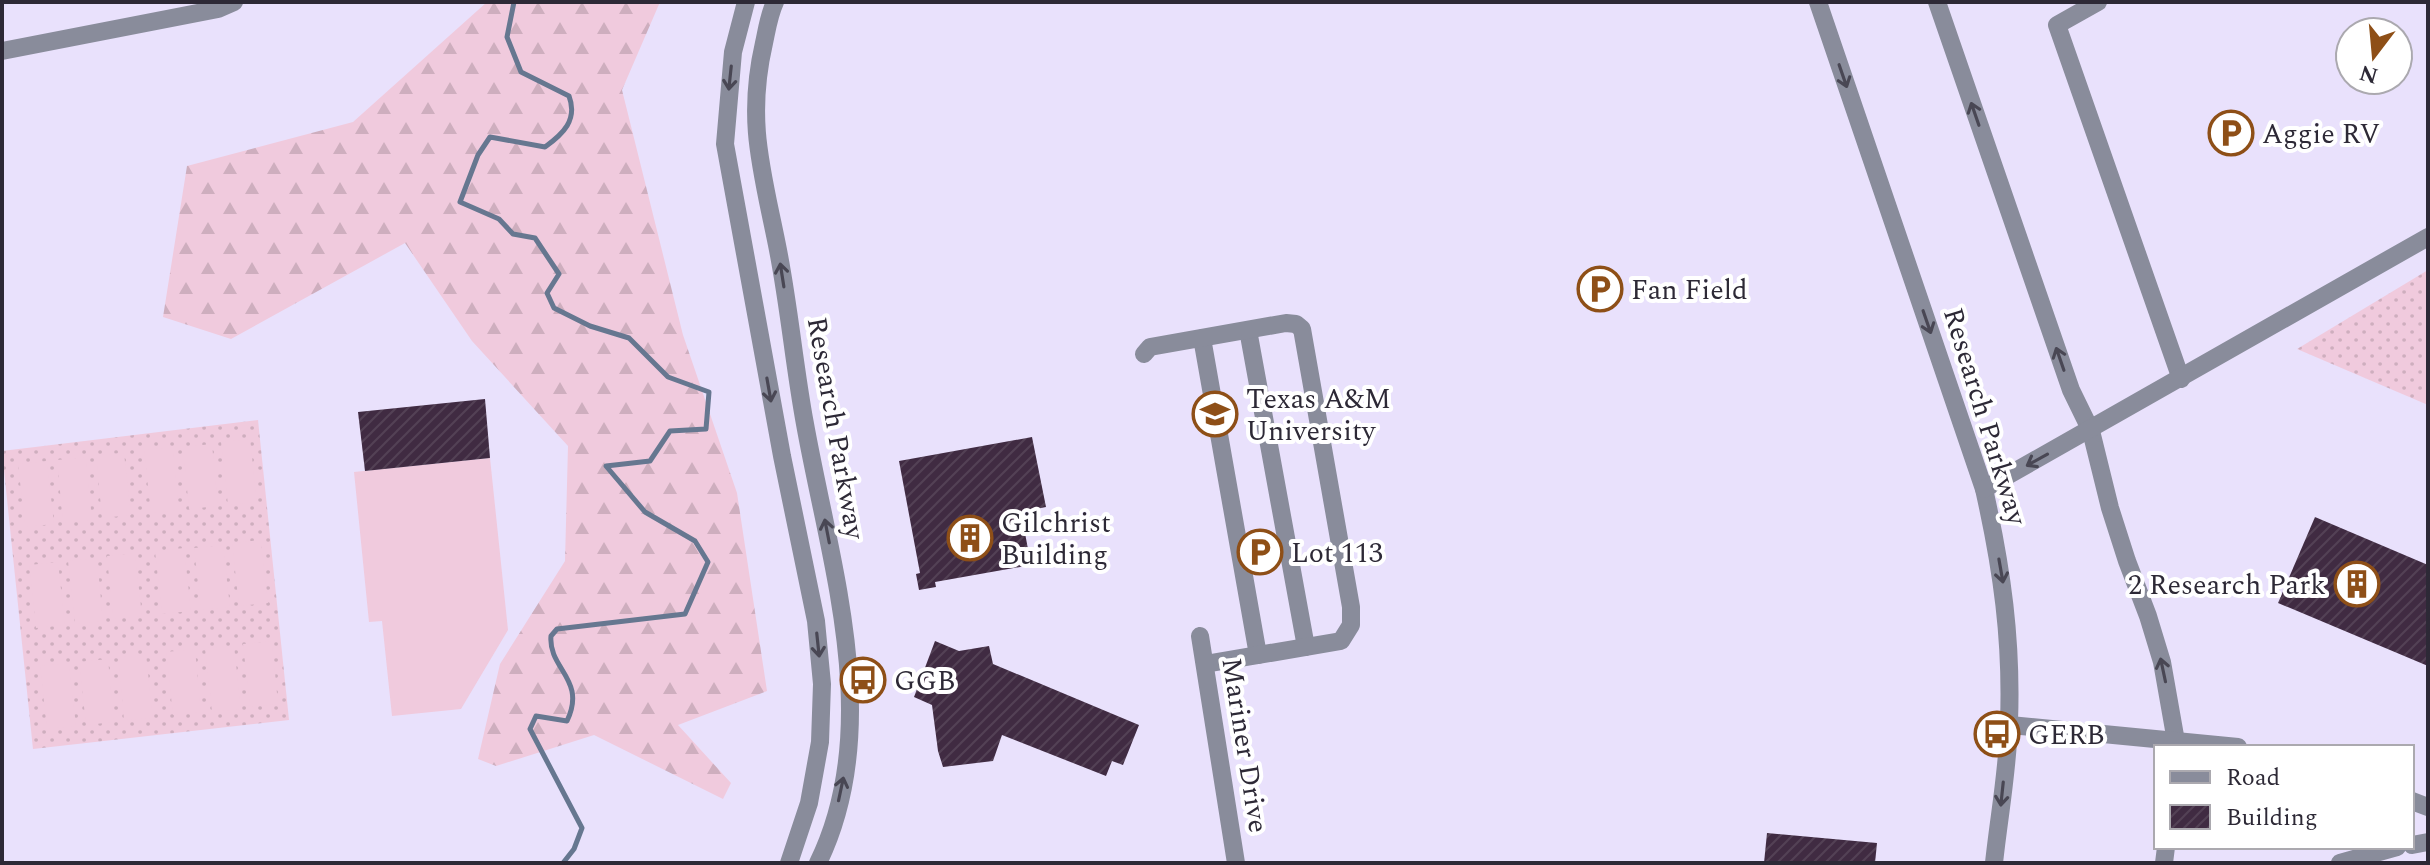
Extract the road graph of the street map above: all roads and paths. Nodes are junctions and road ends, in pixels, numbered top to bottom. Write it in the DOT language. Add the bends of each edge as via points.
graph roads {
  1 [pos="234,2"];
  2 [pos="746,2"];
  3 [pos="775,2"];
  4 [pos="1937,2"];
  5 [pos="2098,2"];
  6 [pos="1820,3"];
  7 [pos="2,51"];
  8 [pos="2428,237"];
  9 [pos="1248,330"];
  10 [pos="1202,338"];
  11 [pos="1144,354"];
  12 [pos="2181,379"];
  13 [pos="2091,431"];
  14 [pos="811,453"];
  15 [pos="782,456"];
  16 [pos="1984,489"];
  17 [pos="1200,636"];
  18 [pos="1306,647"];
  19 [pos="1258,655"];
  20 [pos="1205,664"];
  21 [pos="2010,725"];
  22 [pos="820,742"];
  23 [pos="2177,744"];
  24 [pos="2197,745"];
  25 [pos="847,746"];
  26 [pos="2390,849"];
  27 [pos="789,863"];
  28 [pos="818,863"];
  29 [pos="1236,863"];
  30 [pos="1999,863"];
  31 [pos="2340,863"];
  1 -- 7 [label="street"];
  2 -- 15 [label="street, Research Parkway, one-way" via="733,52 725,144"];
  14 -- 3 [label="street, Research Parkway, one-way" via="759,168 755,117 760,61"];
  13 -- 4 [label="street, one-way" via="2071,390"];
  5 -- 12 [label="street" via="2057,25"];
  6 -- 16 [label="street, Research Parkway, one-way"];
  8 -- 12 [label="street"];
  9 -- 10 [label="street"];
  9 -- 18 [label="street"];
  9 -- 18 [label="street" via="1286,323 1302,329 1351,607 1351,625 1341,641"];
  10 -- 11 [label="street" via="1150,347"];
  10 -- 19 [label="street"];
  12 -- 13 [label="street"];
  13 -- 16 [label="street, one-way"];
  23 -- 13 [label="street, one-way" via="2162,662 2110,508"];
  14 -- 15 [label="street"];
  25 -- 14 [label="street, Research Parkway, one-way" via="850,679 845,623"];
  15 -- 22 [label="street, Research Parkway, one-way" via="816,621"];
  16 -- 21 [label="street, Research Parkway, one-way" via="2005,593"];
  17 -- 20 [label="street, Mariner Drive"];
  18 -- 19 [label="street"];
  19 -- 20 [label="street"];
  20 -- 29 [label="street, Mariner Drive"];
  21 -- 23 [label="street"];
  21 -- 30 [label="street, Research Parkway, one-way"];
  22 -- 25 [label="street"];
  22 -- 27 [label="street, Research Parkway" via="809,803"];
  23 -- 24 [label="street"];
  28 -- 25 [label="street, Research Parkway, one-way" via="843,784"];
  26 -- 31 [label="street"];
}
